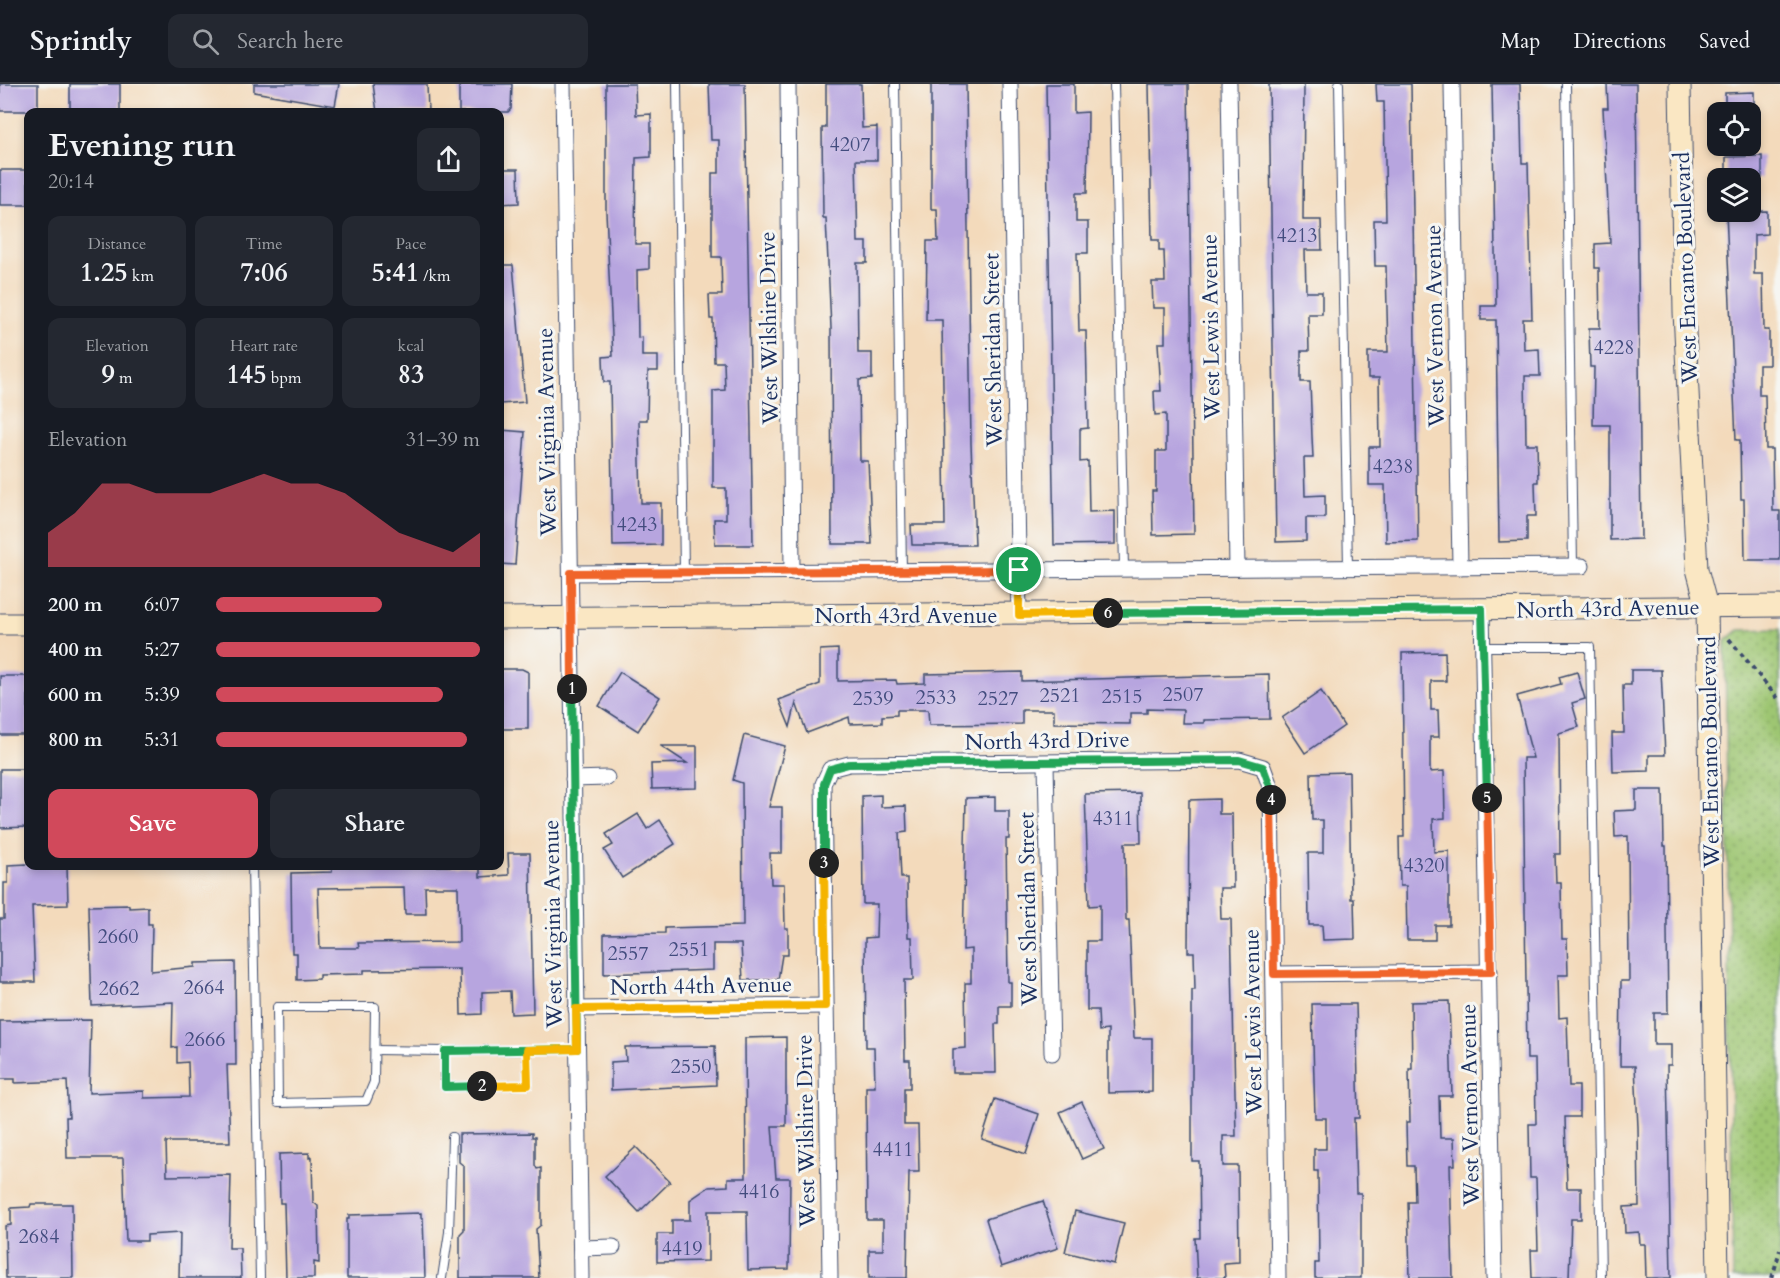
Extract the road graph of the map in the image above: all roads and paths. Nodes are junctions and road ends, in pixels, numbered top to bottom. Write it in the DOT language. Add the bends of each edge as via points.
graph roads {
  1 [pos="563,84"];
  2 [pos="677,84"];
  3 [pos="788,84"];
  4 [pos="895,84"];
  5 [pos="1010,84"];
  6 [pos="1114,84"];
  7 [pos="1229,84"];
  8 [pos="1339,84"];
  9 [pos="1452,84"];
  10 [pos="1566,84"];
  11 [pos="1680,84"];
  12 [pos="1577,566"];
  13 [pos="1460,567"];
  14 [pos="1237,568"];
  15 [pos="1348,568"];
  16 [pos="1124,569"];
  17 [pos="1019,570"];
  18 [pos="902,571"];
  19 [pos="684,572"];
  20 [pos="792,572"];
  21 [pos="571,573"];
  22 [pos="1780,606"];
  23 [pos="1707,607"];
  24 [pos="1482,609"];
  25 [pos="1019,615"];
  26 [pos="570,617"];
  27 [pos="504,618"];
  28 [pos="0,624"];
  29 [pos="24,624"];
  30 [pos="1729,639"];
  31 [pos="1483,647"];
  32 [pos="1780,701"];
  33 [pos="1046,763"];
  34 [pos="1263,767"];
  35 [pos="830,769"];
  36 [pos="607,778"];
  37 [pos="573,779"];
  38 [pos="252,870"];
  39 [pos="1491,972"];
  40 [pos="1274,974"];
  41 [pos="826,1006"];
  42 [pos="576,1009"];
  43 [pos="577,1049"];
  44 [pos="375,1050"];
  45 [pos="527,1050"];
  46 [pos="445,1051"];
  47 [pos="1052,1053"];
  48 [pos="452,1137"];
  49 [pos="613,1247"];
  50 [pos="581,1248"];
  51 [pos="1780,1250"];
  52 [pos="260,1278"];
  53 [pos="442,1278"];
  54 [pos="581,1278"];
  55 [pos="830,1278"];
  56 [pos="1278,1278"];
  57 [pos="1494,1278"];
  58 [pos="1601,1278"];
  59 [pos="1718,1278"];
  60 [pos="1772,1278"];
  1 -- 21 [label="street, West Virginia Avenue"];
  2 -- 19 [label="lane"];
  3 -- 20 [label="street, West Wilshire Drive"];
  4 -- 18 [label="lane"];
  5 -- 17 [label="street, West Sheridan Street"];
  6 -- 16 [label="lane"];
  7 -- 14 [label="street, West Lewis Avenue"];
  8 -- 15 [label="lane"];
  9 -- 13 [label="street, West Vernon Avenue"];
  10 -- 12 [label="lane"];
  11 -- 23 [label="main road, West Encanto Boulevard" via="1684,312 1695,545"];
  12 -- 13 [label="street, North 43rd Avenue"];
  13 -- 15 [label="street, North 43rd Avenue"];
  14 -- 15 [label="street, North 43rd Avenue"];
  14 -- 16 [label="street, North 43rd Avenue"];
  16 -- 17 [label="street, North 43rd Avenue"];
  17 -- 18 [label="street, North 43rd Avenue"];
  17 -- 25 [label="street, West Sheridan Street"];
  18 -- 20 [label="street, North 43rd Avenue"];
  19 -- 20 [label="street, North 43rd Avenue"];
  19 -- 21 [label="street, North 43rd Avenue"];
  21 -- 26 [label="street, West Virginia Avenue"];
  22 -- 23 [label="main road, North 43rd Avenue"];
  23 -- 24 [label="main road, North 43rd Avenue"];
  23 -- 59 [label="main road, West Encanto Boulevard"];
  24 -- 25 [label="main road, North 43rd Avenue"];
  24 -- 31 [label="street, West Vernon Avenue"];
  25 -- 26 [label="main road, North 43rd Avenue"];
  26 -- 27 [label="main road, North 43rd Avenue"];
  26 -- 37 [label="street, West Virginia Avenue"];
  28 -- 29 [label="main road"];
  30 -- 32 [label="path"];
  31 -- 39 [label="street, West Vernon Avenue"];
  31 -- 58 [label="lane, North 43rd Avenue" via="1590,646"];
  33 -- 34 [label="street, North 43rd Drive" via="1239,760"];
  33 -- 35 [label="street, North 43rd Drive" via="849,764"];
  33 -- 47 [label="street, West Sheridan Street"];
  34 -- 40 [label="street, West Lewis Avenue" via="1271,789"];
  35 -- 41 [label="street, West Wilshire Drive" via="824,784"];
  36 -- 37 [label="street"];
  37 -- 42 [label="street, West Virginia Avenue"];
  38 -- 52 [label="lane"];
  39 -- 40 [label="street"];
  39 -- 57 [label="street, West Vernon Avenue"];
  40 -- 56 [label="street, West Lewis Avenue"];
  41 -- 42 [label="street, North 44th Avenue"];
  41 -- 55 [label="street, West Wilshire Drive"];
  42 -- 43 [label="street, West Virginia Avenue"];
  43 -- 45 [label="lane"];
  43 -- 50 [label="street, West Virginia Avenue"];
  44 -- 44 [label="lane" via="374,1082 366,1101 278,1103 277,1007 375,1007"];
  44 -- 46 [label="lane"];
  45 -- 46 [label="lane"];
  45 -- 46 [label="lane" via="528,1085 445,1087"];
  48 -- 53 [label="lane" via="449,1232"];
  49 -- 50 [label="street"];
  50 -- 54 [label="street, West Virginia Avenue"];
  51 -- 60 [label="path"];
}
